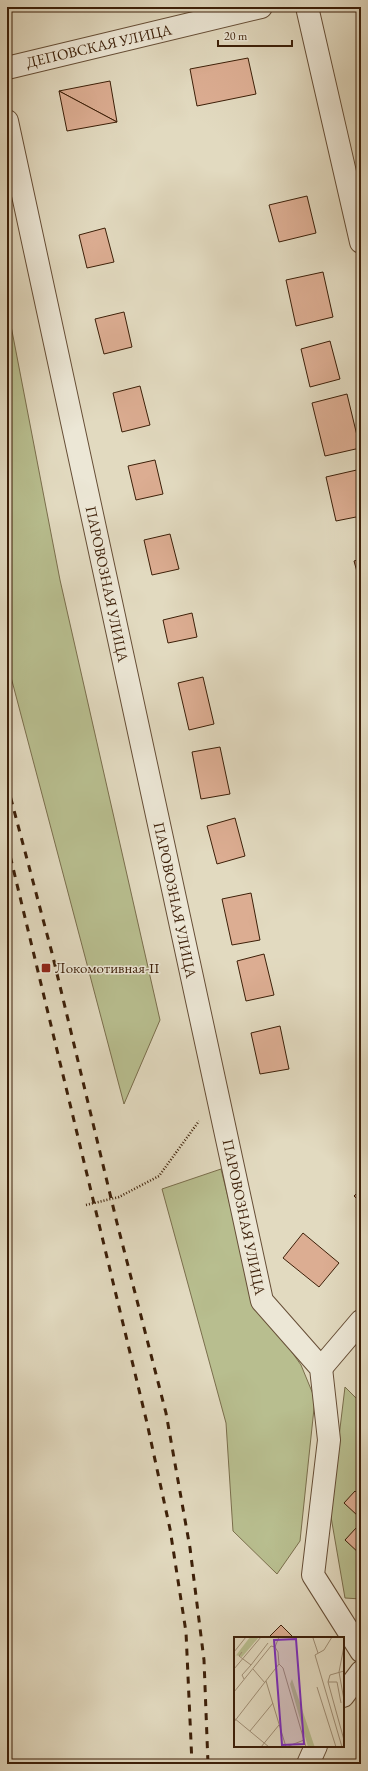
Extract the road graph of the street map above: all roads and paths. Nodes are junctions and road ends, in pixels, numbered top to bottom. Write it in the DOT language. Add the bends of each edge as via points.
graph roads {
  1 [pos="261,7"];
  2 [pos="307,7"];
  3 [pos="7,68"];
  4 [pos="7,121"];
  5 [pos="361,242"];
  6 [pos="217,1095"];
  7 [pos="86,1205"];
  8 [pos="361,1321"];
  9 [pos="321,1368"];
  10 [pos="361,1651"];
  11 [pos="361,1672"];
  12 [pos="344,1695"];
  13 [pos="316,1747"];
  14 [pos="308,1764"];
  1 -- 3 [label="street, ДЕПОВСКАЯ УЛИЦА"];
  2 -- 5 [label="street"];
  4 -- 6 [label="street, ПАРОВОЗНАЯ УЛИЦА"];
  6 -- 7 [label="path" via="159,1176 119,1197"];
  6 -- 9 [label="street, ПАРОВОЗНАЯ УЛИЦА" via="262,1301"];
  8 -- 9 [label="street"];
  9 -- 10 [label="street" via="329,1440 313,1575"];
  11 -- 12 [label="street"];
  13 -- 14 [label="street"];
}
